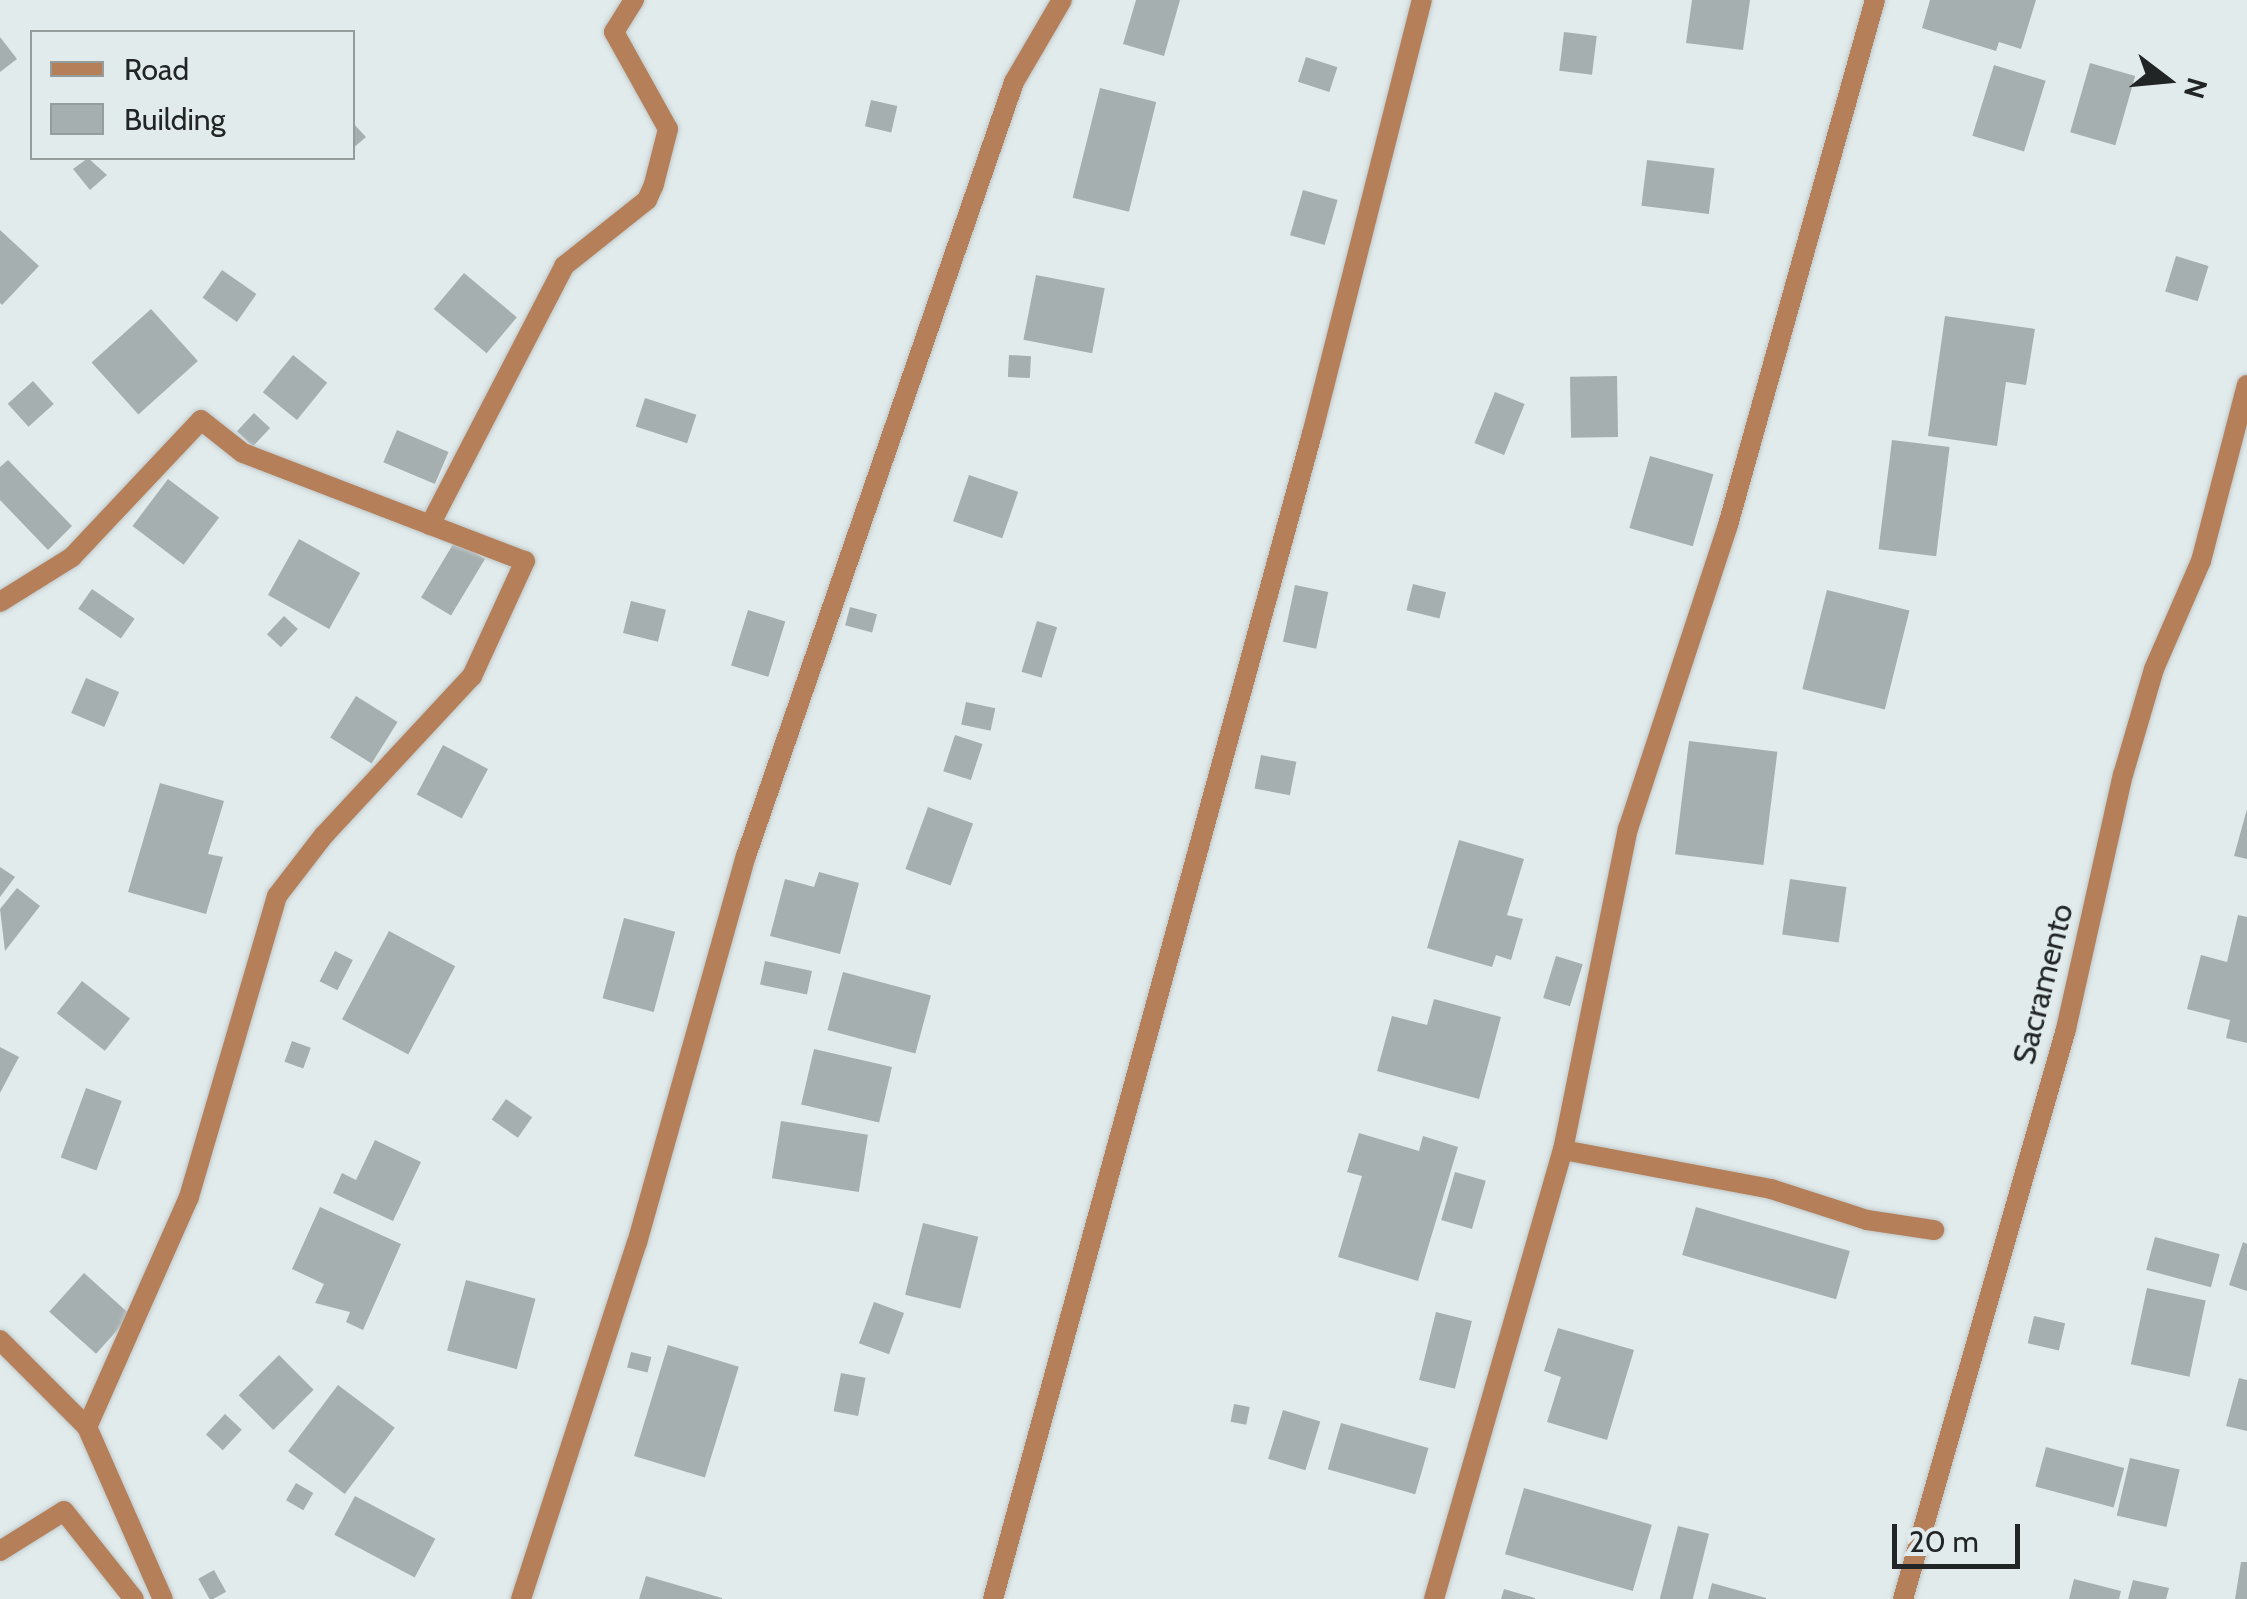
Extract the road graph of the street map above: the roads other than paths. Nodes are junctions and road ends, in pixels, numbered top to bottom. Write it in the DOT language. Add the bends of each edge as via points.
graph roads {
  1 [pos="634,0"];
  2 [pos="1062,0"];
  3 [pos="1422,0"];
  4 [pos="1875,0"];
  5 [pos="2247,386"];
  6 [pos="430,525"];
  7 [pos="0,602"];
  8 [pos="1563,1150"];
  9 [pos="1934,1230"];
  10 [pos="0,1340"];
  11 [pos="87,1427"];
  12 [pos="0,1551"];
  13 [pos="134,1599"];
  14 [pos="163,1599"];
  15 [pos="521,1599"];
  16 [pos="994,1599"];
  17 [pos="1434,1599"];
  18 [pos="1903,1599"];
  1 -- 6 [label="street" via="614,32 668,129 654,184 647,200 564,266"];
  2 -- 15 [label="street" via="1007,101 746,856 638,1243"];
  3 -- 16 [label="street" via="1302,473"];
  4 -- 8 [label="street" via="1728,525 1628,829"];
  5 -- 18 [label="street, Sacramento" via="2202,562 2154,669 2122,776 2066,1030"];
  6 -- 7 [label="street" via="243,454 201,420 72,557"];
  6 -- 11 [label="street" via="525,561 472,676 324,835 277,896 189,1197"];
  8 -- 9 [label="street" via="1754,1185 1867,1220"];
  8 -- 17 [label="street"];
  10 -- 11 [label="street"];
  11 -- 14 [label="street"];
  12 -- 13 [label="street" via="64,1511"];
}
